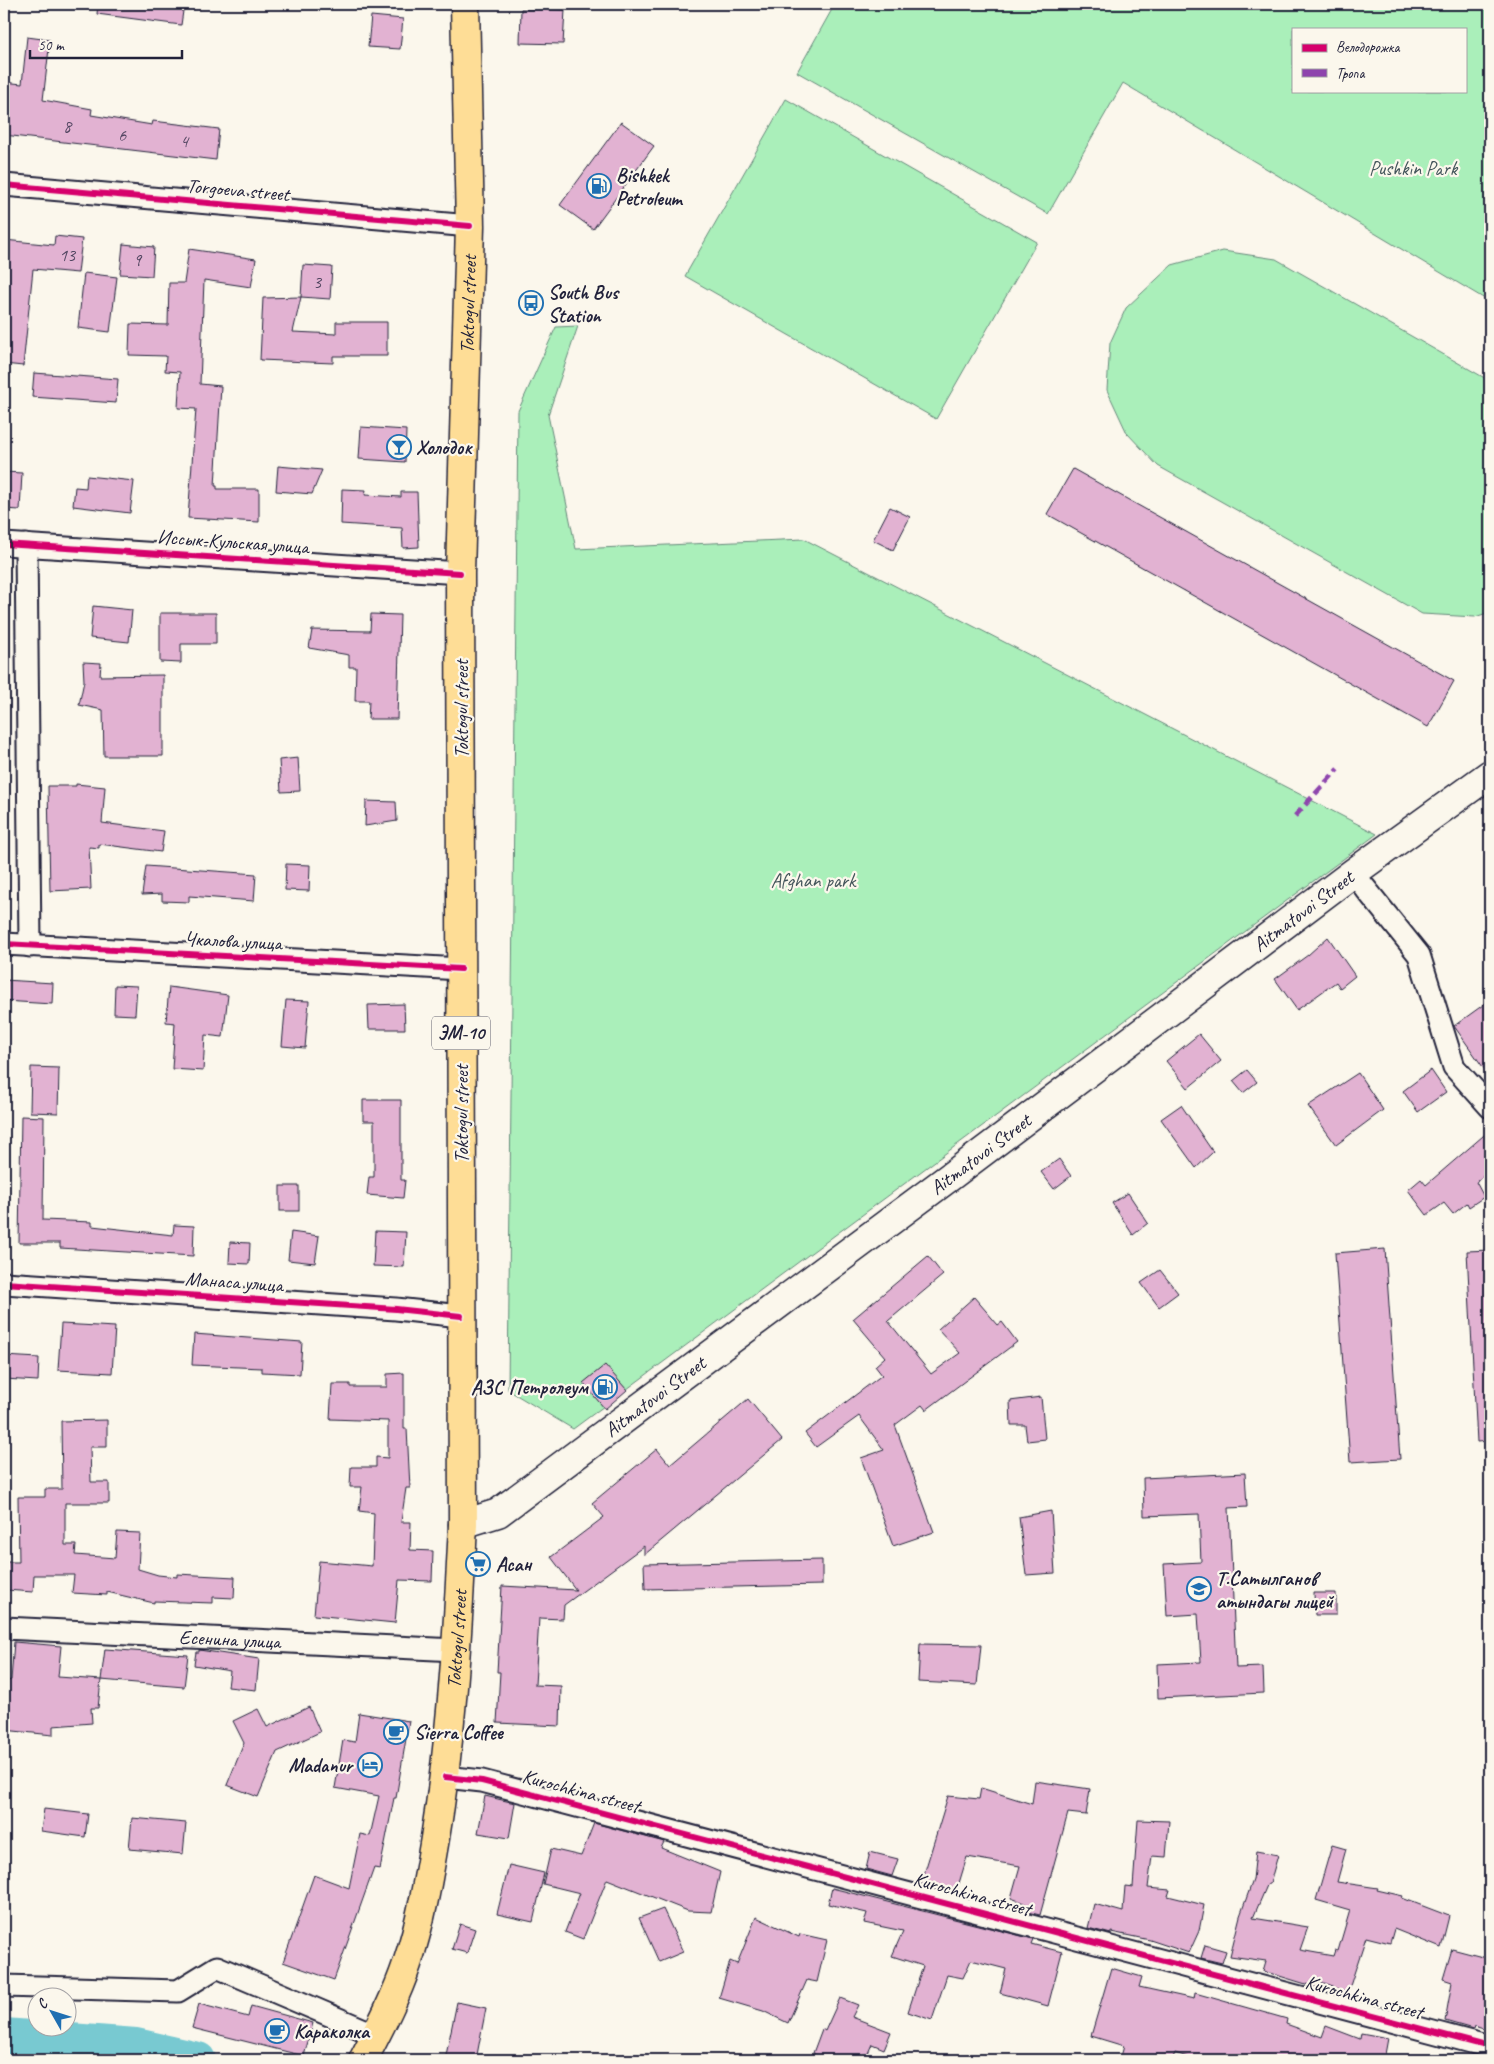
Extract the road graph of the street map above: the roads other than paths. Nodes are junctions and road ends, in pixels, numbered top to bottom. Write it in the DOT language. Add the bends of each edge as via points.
graph roads {
  1 [pos="465,4"];
  2 [pos="4,185"];
  3 [pos="470,226"];
  4 [pos="4,544"];
  5 [pos="26,545"];
  6 [pos="460,573"];
  7 [pos="1490,774"];
  8 [pos="1353,873"];
  9 [pos="4,944"];
  10 [pos="30,946"];
  11 [pos="461,969"];
  12 [pos="1490,1107"];
  13 [pos="4,1283"];
  14 [pos="461,1316"];
  15 [pos="463,1524"];
  16 [pos="4,1628"];
  17 [pos="456,1650"];
  18 [pos="445,1777"];
  19 [pos="4,1986"];
  20 [pos="1490,2047"];
  21 [pos="369,2048"];
  1 -- 3 [label="highway, Toktogul street / ЭМ-10"];
  2 -- 3 [label="street, Torgoeva street"];
  3 -- 6 [label="highway, Toktogul street / ЭМ-10"];
  4 -- 5 [label="street, Иссык-Кульская улица"];
  5 -- 6 [label="street, Иссык-Кульская улица"];
  5 -- 10 [label="street"];
  6 -- 11 [label="highway, Toktogul street / ЭМ-10"];
  7 -- 8 [label="main road, Aitmatovoi Street"];
  8 -- 12 [label="street" via="1419,955 1454,1067"];
  8 -- 15 [label="main road, Aitmatovoi Street" via="498,1513"];
  9 -- 10 [label="street, Чкалова улица"];
  10 -- 11 [label="street, Чкалова улица"];
  11 -- 14 [label="highway, Toktogul street / ЭМ-10"];
  13 -- 14 [label="street, Манаса улица"];
  14 -- 15 [label="highway, Toktogul street / ЭМ-10"];
  15 -- 17 [label="highway, Toktogul street / ЭМ-10"];
  16 -- 17 [label="street, Есенина улица"];
  17 -- 18 [label="highway, Toktogul street / ЭМ-10"];
  18 -- 20 [label="street, Kurochkina street" via="482,1781"];
  18 -- 21 [label="highway, Toktogul street / ЭМ-10" via="423,1912 407,1965"];
  19 -- 21 [label="street" via="178,1991 217,1967"];
}
